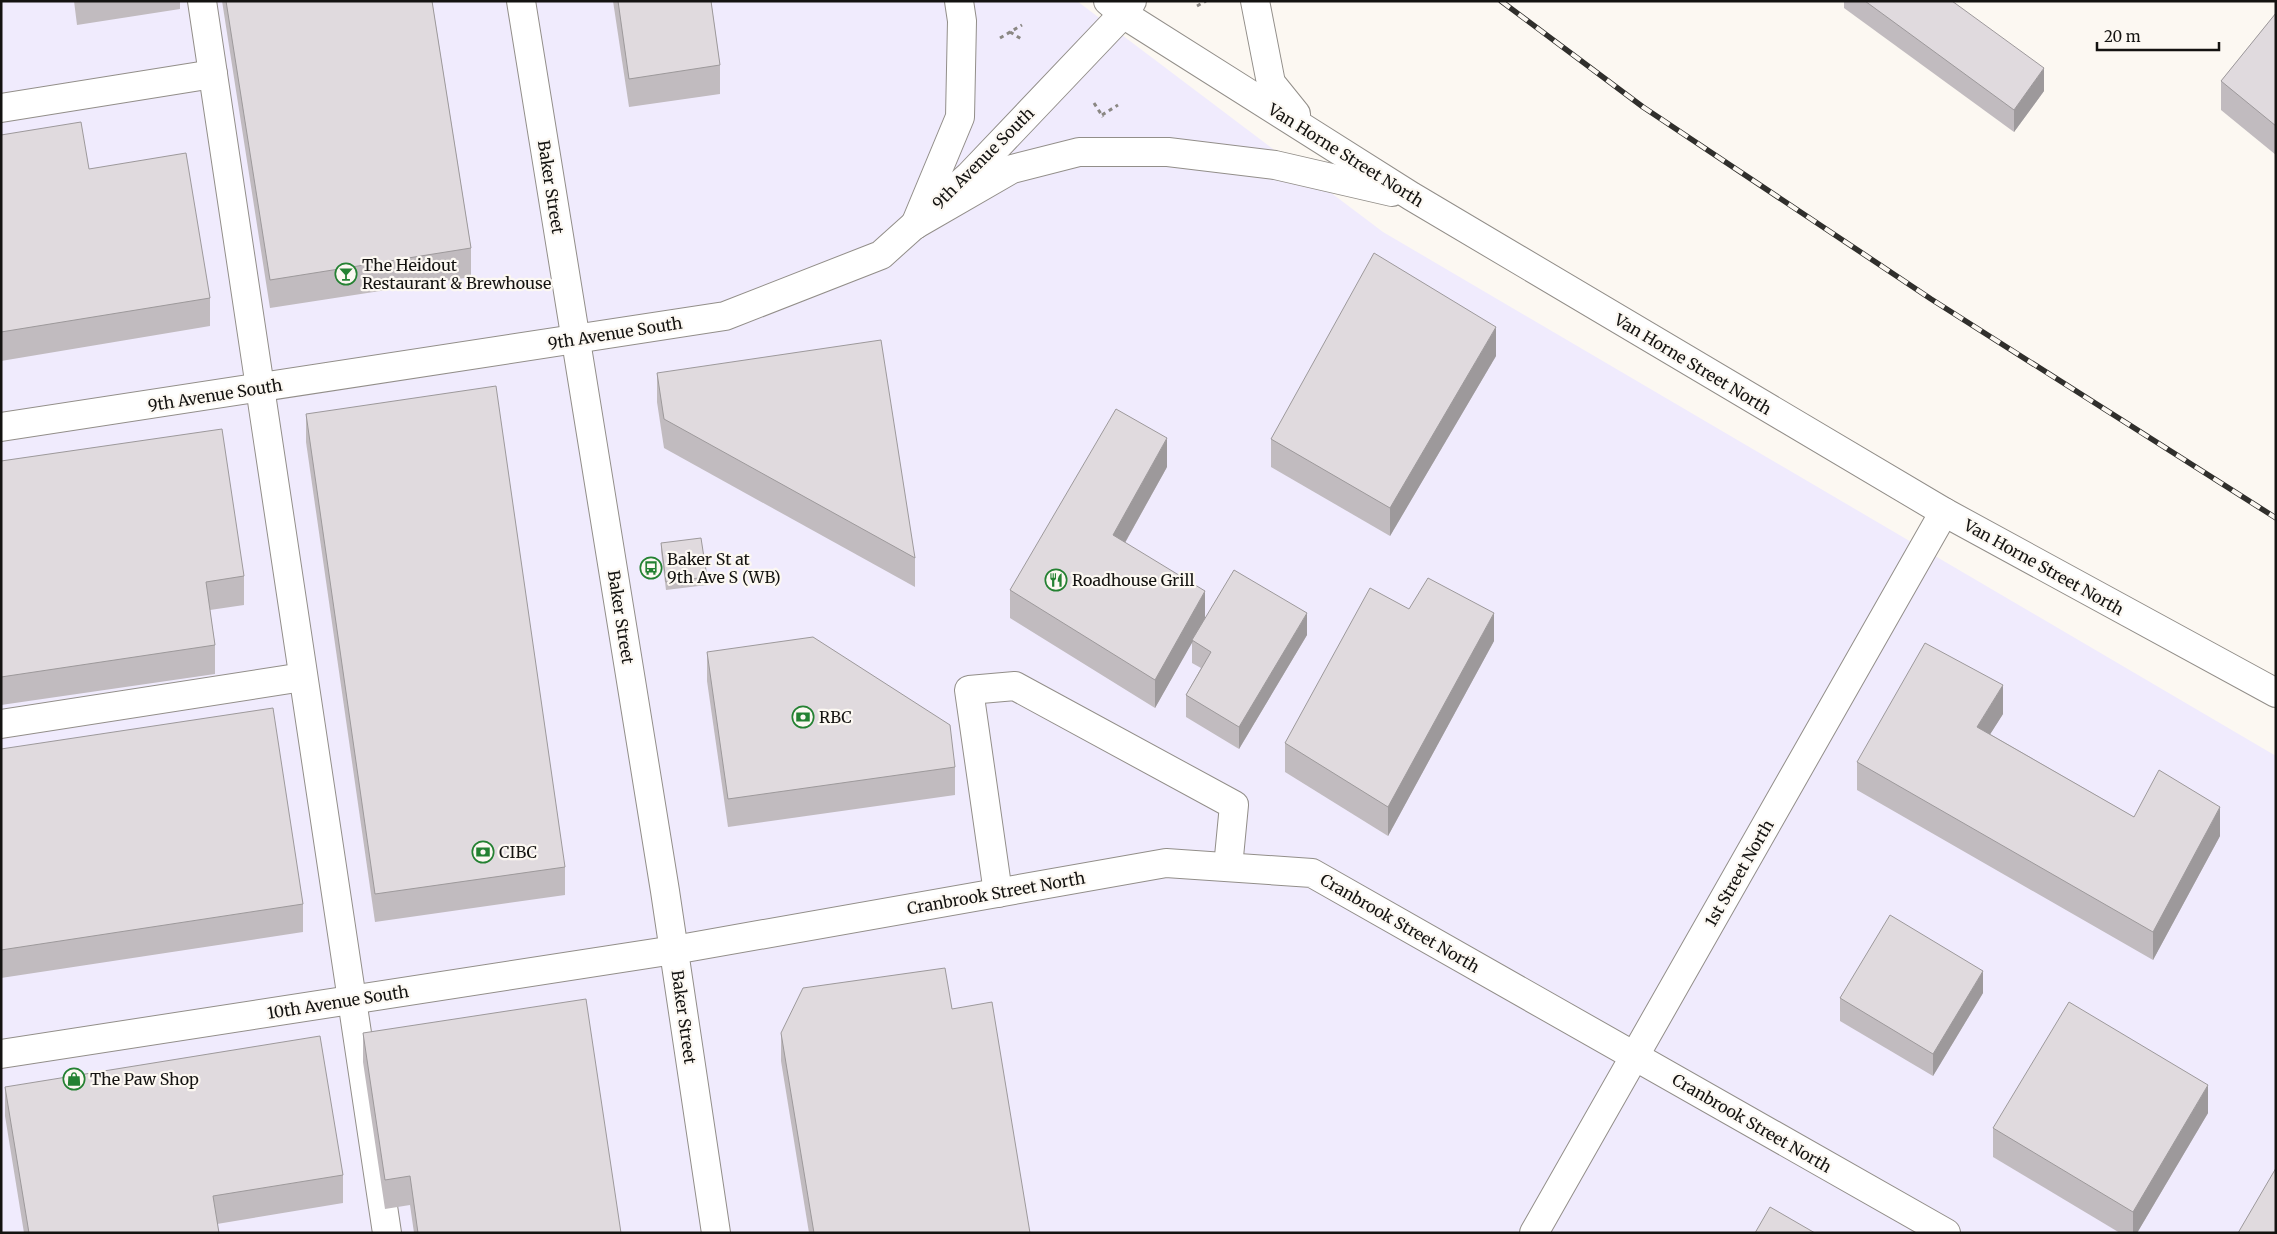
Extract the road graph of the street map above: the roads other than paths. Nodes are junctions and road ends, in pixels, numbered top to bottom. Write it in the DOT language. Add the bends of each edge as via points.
graph roads {
  1 [pos="202,1"];
  2 [pos="521,1"];
  3 [pos="959,1"];
  4 [pos="1256,1"];
  5 [pos="1121,5"];
  6 [pos="213,74"];
  7 [pos="1,108"];
  8 [pos="1313,134"];
  9 [pos="1411,196"];
  10 [pos="915,225"];
  11 [pos="575,339"];
  12 [pos="260,388"];
  13 [pos="1,428"];
  14 [pos="1944,512"];
  15 [pos="303,677"];
  16 [pos="2276,693"];
  17 [pos="1,724"];
  18 [pos="1228,868"];
  19 [pos="998,893"];
  20 [pos="674,950"];
  21 [pos="352,1000"];
  22 [pos="1,1054"];
  23 [pos="1635,1057"];
  24 [pos="387,1233"];
  25 [pos="716,1233"];
  26 [pos="1534,1233"];
  27 [pos="1946,1233"];
  1 -- 6 [label="main road"];
  2 -- 11 [label="main road, Baker Street"];
  3 -- 10 [label="main road" via="962,21 960,117"];
  4 -- 8 [label="main road" via="1271,83"];
  5 -- 8 [label="main road, Van Horne Street North"];
  5 -- 10 [label="main road, 9th Avenue South" via="969,176"];
  6 -- 7 [label="main road"];
  6 -- 12 [label="main road"];
  8 -- 9 [label="main road, Van Horne Street North"];
  9 -- 10 [label="main road" via="1275,165 1168,152 1079,152 1012,169"];
  9 -- 14 [label="main road, Van Horne Street North"];
  10 -- 11 [label="main road, 9th Avenue South" via="881,255 726,316"];
  11 -- 12 [label="main road, 9th Avenue South"];
  11 -- 20 [label="main road, Baker Street"];
  12 -- 13 [label="main road, 9th Avenue South"];
  12 -- 15 [label="main road"];
  14 -- 16 [label="main road, Van Horne Street North"];
  14 -- 23 [label="main road, 1st Street North"];
  15 -- 17 [label="main road"];
  15 -- 21 [label="main road"];
  18 -- 19 [label="main road, Cranbrook Street North" via="1166,863"];
  18 -- 19 [label="main road" via="1234,805 1015,686 969,690"];
  18 -- 23 [label="main road, Cranbrook Street North" via="1312,873"];
  19 -- 20 [label="main road, Cranbrook Street North"];
  20 -- 21 [label="main road, 10th Avenue South"];
  20 -- 25 [label="main road, Baker Street"];
  21 -- 22 [label="main road, 10th Avenue South"];
  21 -- 24 [label="main road"];
  23 -- 26 [label="main road, 1st Street North"];
  23 -- 27 [label="main road, Cranbrook Street North"];
}
